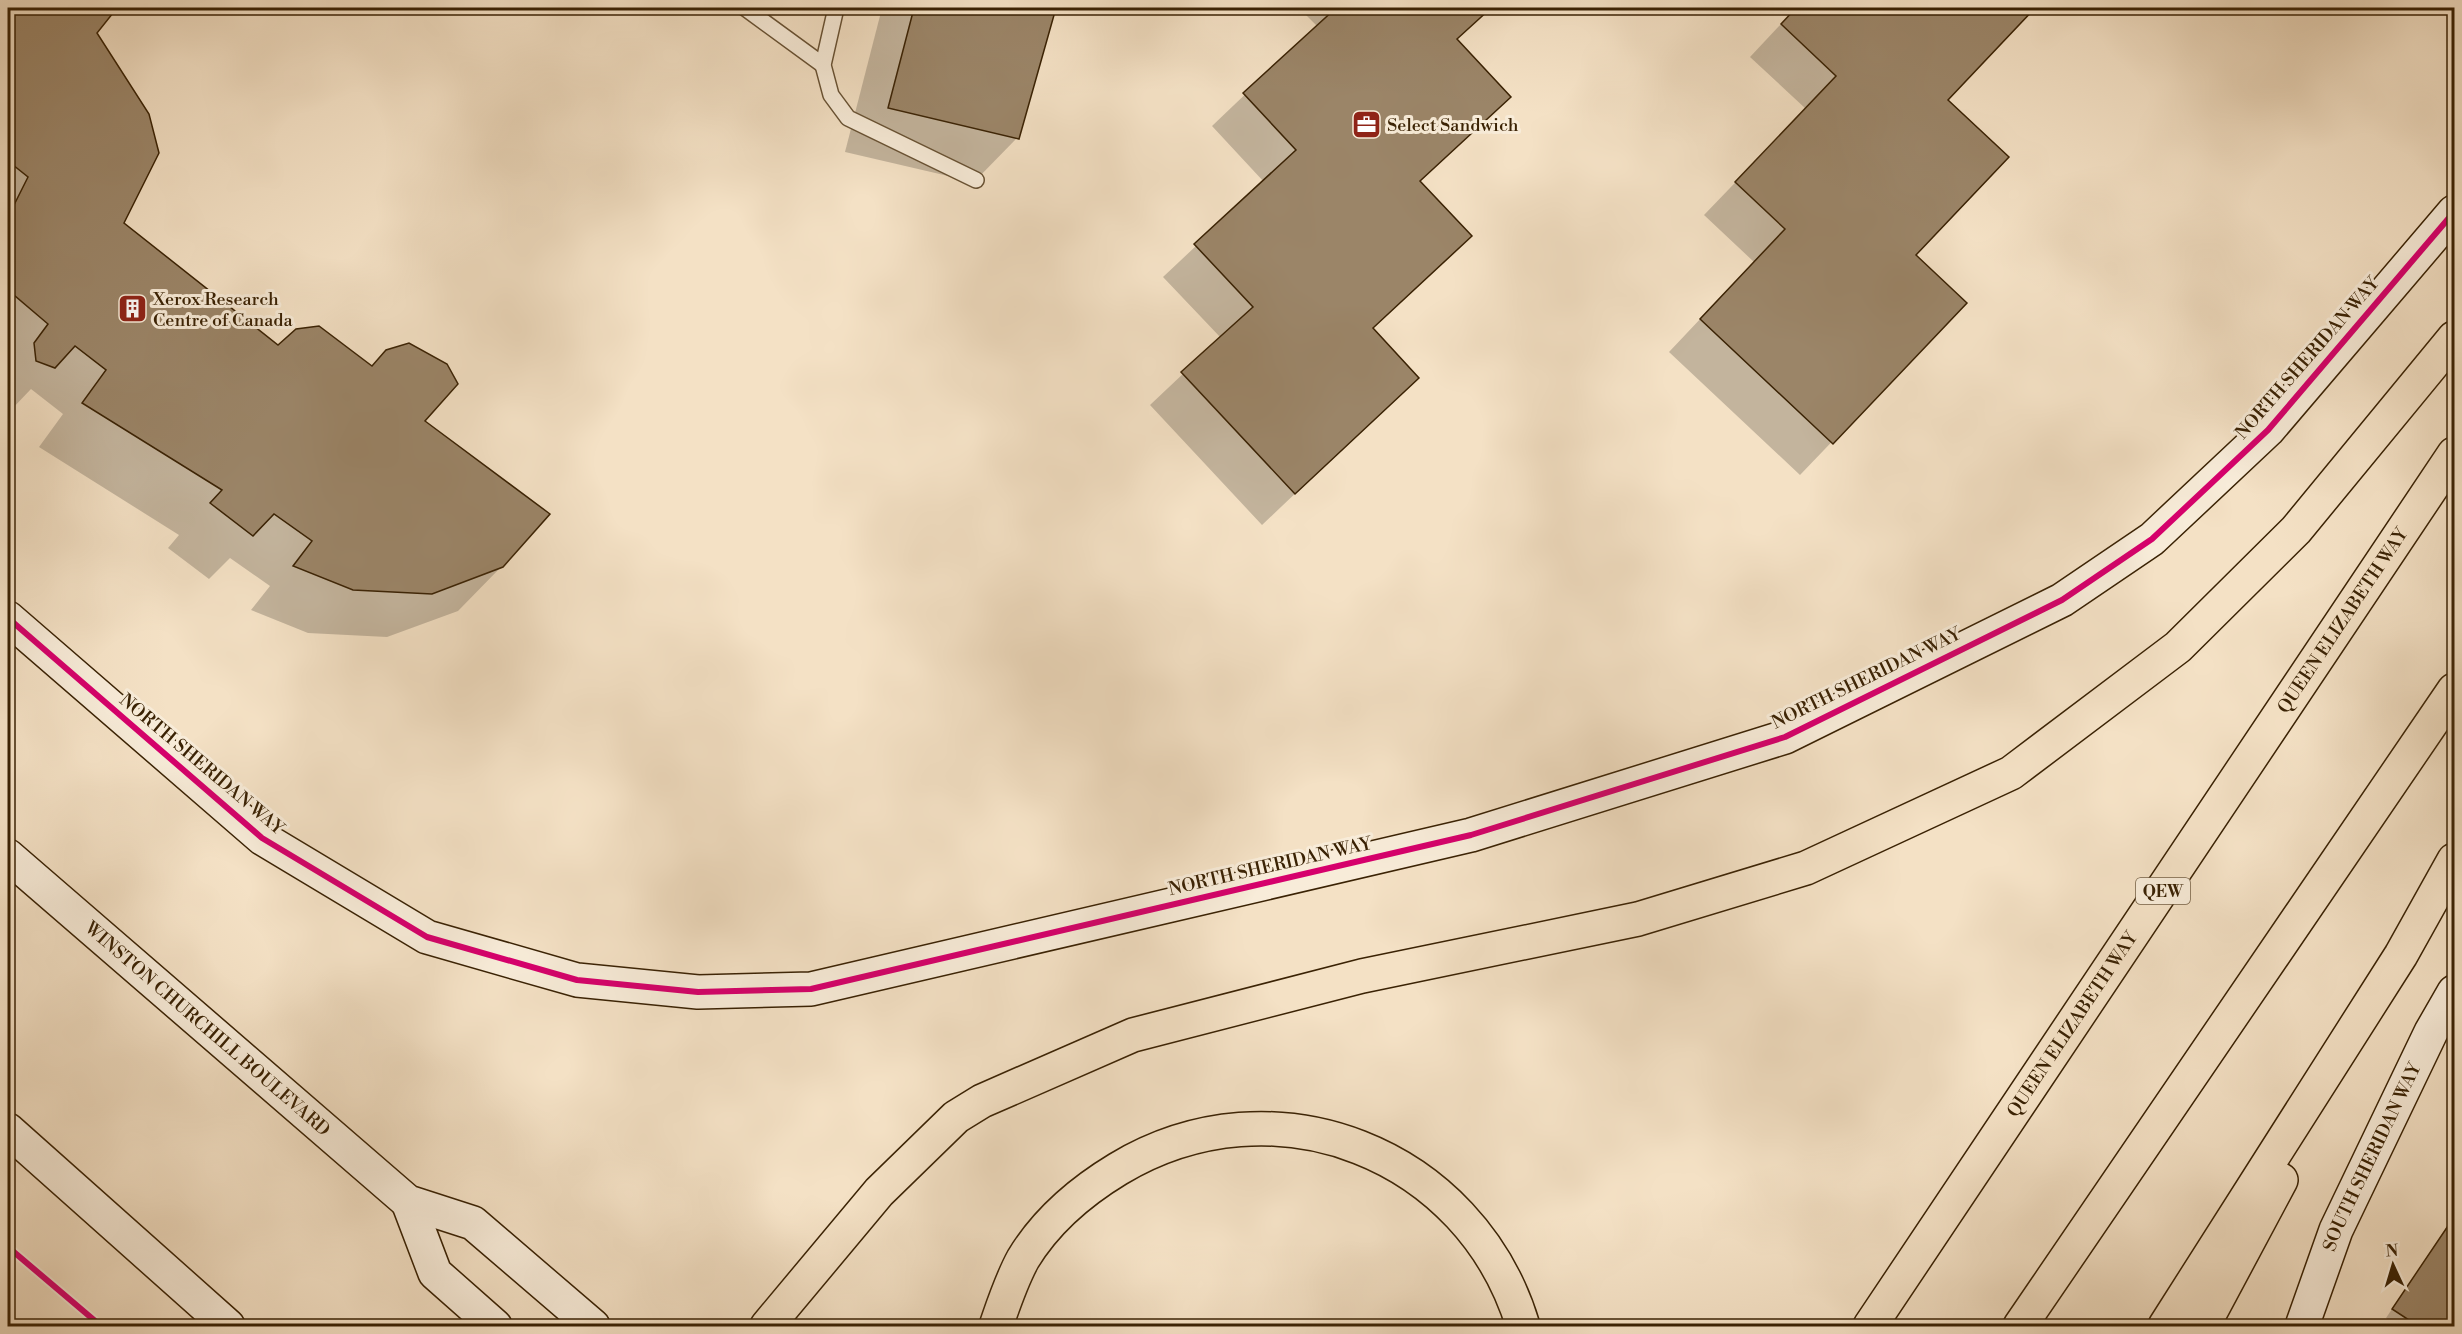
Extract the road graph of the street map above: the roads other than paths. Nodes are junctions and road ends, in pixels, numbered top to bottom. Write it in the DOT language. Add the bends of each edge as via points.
graph roads {
  1 [pos="745,8"];
  2 [pos="836,8"];
  3 [pos="823,64"];
  4 [pos="976,180"];
  5 [pos="2454,212"];
  6 [pos="2454,338"];
  7 [pos="2454,454"];
  8 [pos="8,618"];
  9 [pos="2454,690"];
  10 [pos="8,856"];
  11 [pos="2454,860"];
  12 [pos="2401,955"];
  13 [pos="2454,992"];
  14 [pos="8,1130"];
  15 [pos="408,1202"];
  16 [pos="228,1326"];
  17 [pos="495,1326"];
  18 [pos="593,1326"];
  19 [pos="767,1326"];
  20 [pos="996,1326"];
  21 [pos="1523,1326"];
  22 [pos="1870,1326"];
  23 [pos="2020,1326"];
  24 [pos="2165,1326"];
  25 [pos="2203,1326"];
  26 [pos="2302,1326"];
  1 -- 3 [label="lane"];
  2 -- 3 [label="lane"];
  3 -- 4 [label="lane" via="831,95 848,118"];
  5 -- 8 [label="street, NORTH SHERIDAN WAY" via="2268,430 2152,539 2062,600 1785,737 1471,834 811,989 699,992 577,980 427,937 262,838"];
  6 -- 19 [label="highway" via="2296,530 2178,647 2011,773 1806,868 1638,919 1362,976 1133,1035 982,1101 956,1117 879,1192"];
  7 -- 22 [label="highway, QUEEN ELIZABETH WAY / QEW"];
  9 -- 23 [label="highway"];
  10 -- 15 [label="street, WINSTON CHURCHILL BOULEVARD"];
  11 -- 12 [label="highway"];
  12 -- 24 [label="highway"];
  12 -- 25 [label="highway"];
  13 -- 26 [label="street, SOUTH SHERIDAN WAY" via="2336,1230"];
  14 -- 16 [label="street"];
  15 -- 17 [label="street, WINSTON CHURCHILL BOULEVARD" via="435,1273"];
  15 -- 18 [label="street, WINSTON CHURCHILL BOULEVARD" via="473,1222"];
  20 -- 21 [label="highway" via="1024,1258 1070,1202 1099,1181 1158,1149 1192,1136 1268,1129 1331,1136 1361,1146 1444,1198 1489,1253"];
}
